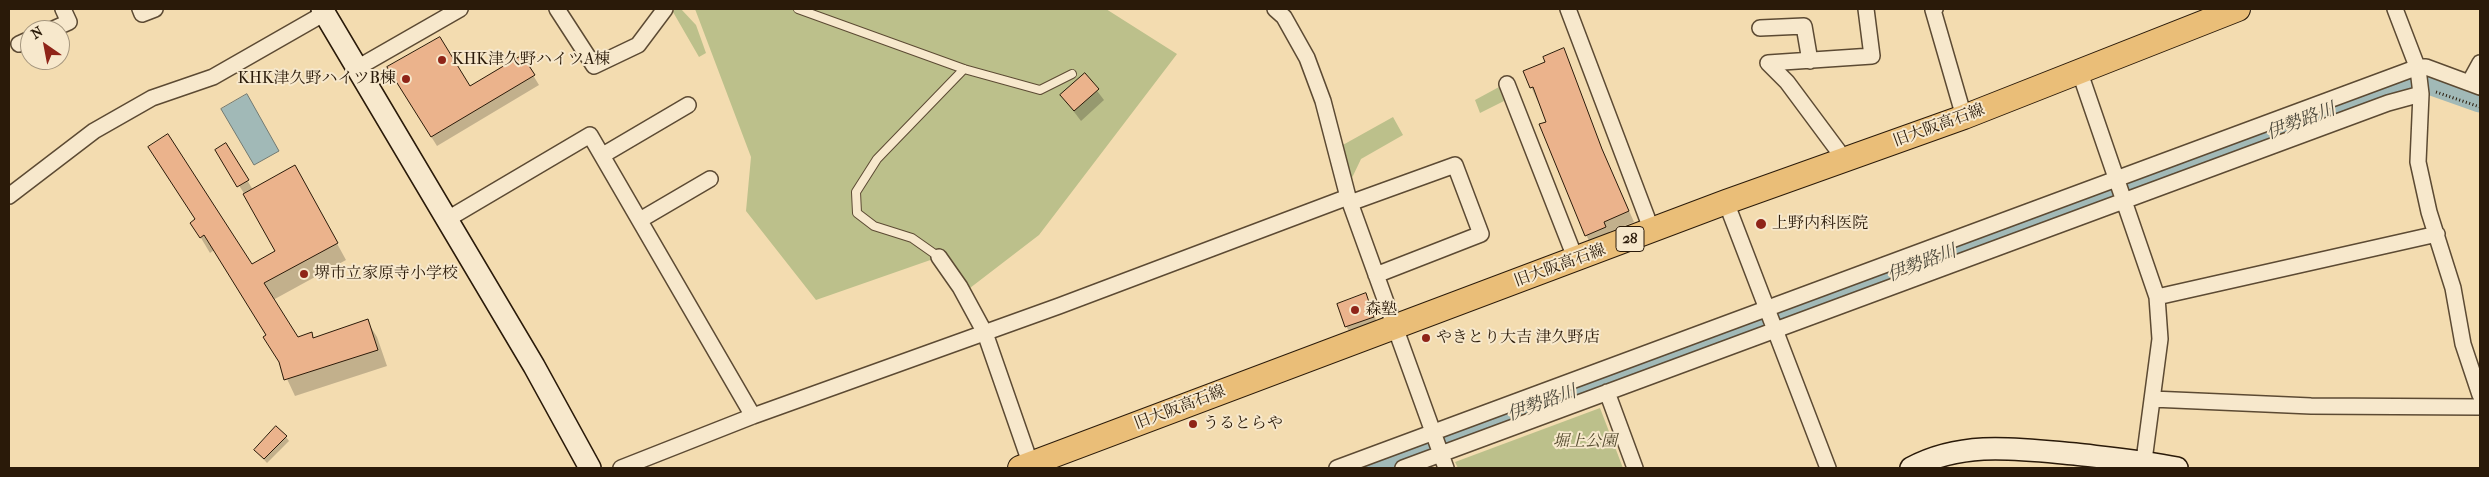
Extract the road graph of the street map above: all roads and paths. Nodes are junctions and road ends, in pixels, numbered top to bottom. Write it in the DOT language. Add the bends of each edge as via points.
graph roads {
  1 [pos="140,9"];
  2 [pos="155,9"];
  3 [pos="460,9"];
  4 [pos="557,9"];
  5 [pos="665,9"];
  6 [pos="798,9"];
  7 [pos="1275,9"];
  8 [pos="1568,9"];
  9 [pos="1866,9"];
  10 [pos="1935,9"];
  11 [pos="2395,9"];
  12 [pos="324,11"];
  13 [pos="2227,11"];
  14 [pos="1760,28"];
  15 [pos="1810,61"];
  16 [pos="2480,63"];
  17 [pos="357,68"];
  18 [pos="2418,68"];
  19 [pos="964,69"];
  20 [pos="2080,73"];
  21 [pos="1072,74"];
  22 [pos="1507,84"];
  23 [pos="2475,85"];
  24 [pos="2421,94"];
  25 [pos="688,105"];
  26 [pos="2480,107"];
  27 [pos="1964,117"];
  28 [pos="603,155"];
  29 [pos="1845,160"];
  30 [pos="710,179"];
  31 [pos="2116,180"];
  32 [pos="9,196"];
  33 [pos="1349,200"];
  34 [pos="2123,201"];
  35 [pos="1726,202"];
  36 [pos="446,220"];
  37 [pos="640,220"];
  38 [pos="1652,231"];
  39 [pos="2437,234"];
  40 [pos="939,257"];
  41 [pos="1576,260"];
  42 [pos="1376,276"];
  43 [pos="2157,297"];
  44 [pos="1767,311"];
  45 [pos="1394,327"];
  46 [pos="1775,329"];
  47 [pos="985,333"];
  48 [pos="2473,350"];
  49 [pos="1607,392"];
  50 [pos="2480,396"];
  51 [pos="2152,399"];
  52 [pos="2480,408"];
  53 [pos="753,416"];
  54 [pos="1433,434"];
  55 [pos="1440,453"];
  56 [pos="2144,465"];
  57 [pos="1028,467"];
  58 [pos="590,468"];
  59 [pos="621,468"];
  60 [pos="1337,468"];
  61 [pos="1403,468"];
  62 [pos="1446,468"];
  63 [pos="1635,468"];
  64 [pos="1828,468"];
  65 [pos="1911,468"];
  66 [pos="2177,468"];
  1 -- 2 [label="street" via="142,14"];
  3 -- 17 [label="street"];
  4 -- 5 [label="street" via="594,66 638,45"];
  6 -- 19 [label="lane"];
  7 -- 33 [label="street" via="1284,17 1307,58 1323,101"];
  8 -- 38 [label="street"];
  9 -- 15 [label="street" via="1872,56"];
  10 -- 27 [label="street"];
  11 -- 18 [label="street"];
  12 -- 17 [label="street"];
  12 -- 32 [label="street" via="213,78 152,98 94,131"];
  13 -- 20 [label="main road, 旧大阪高石線 / 28"];
  14 -- 15 [label="street" via="1804,26"];
  15 -- 29 [label="street" via="1768,63 1787,82"];
  16 -- 23 [label="street"];
  17 -- 36 [label="street"];
  18 -- 23 [label="street" via="2426,67"];
  18 -- 24 [label="street"];
  18 -- 31 [label="street"];
  19 -- 21 [label="lane" via="1040,90"];
  19 -- 40 [label="lane" via="877,159 856,192 857,213 874,226 912,238"];
  20 -- 27 [label="main road, 旧大阪高石線 / 28"];
  20 -- 31 [label="street"];
  22 -- 41 [label="street"];
  24 -- 26 [label="path" via="2437,92"];
  24 -- 34 [label="street" via="2388,103"];
  24 -- 39 [label="street" via="2418,162"];
  25 -- 28 [label="street"];
  27 -- 29 [label="main road, 旧大阪高石線 / 28"];
  28 -- 36 [label="street" via="590,135"];
  28 -- 37 [label="street"];
  29 -- 35 [label="main road, 旧大阪高石線 / 28"];
  30 -- 37 [label="street"];
  31 -- 34 [label="street"];
  31 -- 44 [label="street"];
  33 -- 42 [label="street"];
  33 -- 42 [label="street" via="1455,165 1481,234"];
  33 -- 47 [label="street"];
  34 -- 43 [label="street"];
  34 -- 46 [label="street"];
  35 -- 38 [label="main road, 旧大阪高石線 / 28"];
  35 -- 44 [label="street"];
  36 -- 58 [label="street" via="534,366"];
  37 -- 53 [label="street"];
  38 -- 41 [label="main road, 旧大阪高石線 / 28"];
  39 -- 43 [label="street"];
  39 -- 48 [label="street"];
  40 -- 47 [label="street"];
  41 -- 45 [label="main road, 旧大阪高石線 / 28"];
  42 -- 45 [label="street"];
  43 -- 51 [label="street" via="2160,339"];
  44 -- 46 [label="street"];
  44 -- 54 [label="street"];
  45 -- 54 [label="street"];
  45 -- 57 [label="main road, 旧大阪高石線 / 28"];
  46 -- 49 [label="street"];
  46 -- 64 [label="street"];
  47 -- 53 [label="street"];
  47 -- 57 [label="street"];
  48 -- 50 [label="street"];
  49 -- 55 [label="street"];
  49 -- 63 [label="street"];
  51 -- 52 [label="street" via="2311,406"];
  51 -- 56 [label="street"];
  53 -- 59 [label="street"];
  54 -- 55 [label="street"];
  54 -- 60 [label="street"];
  55 -- 61 [label="street"];
  55 -- 62 [label="street"];
  56 -- 65 [label="street" via="2000,447 1945,454"];
  56 -- 66 [label="street"];
}
